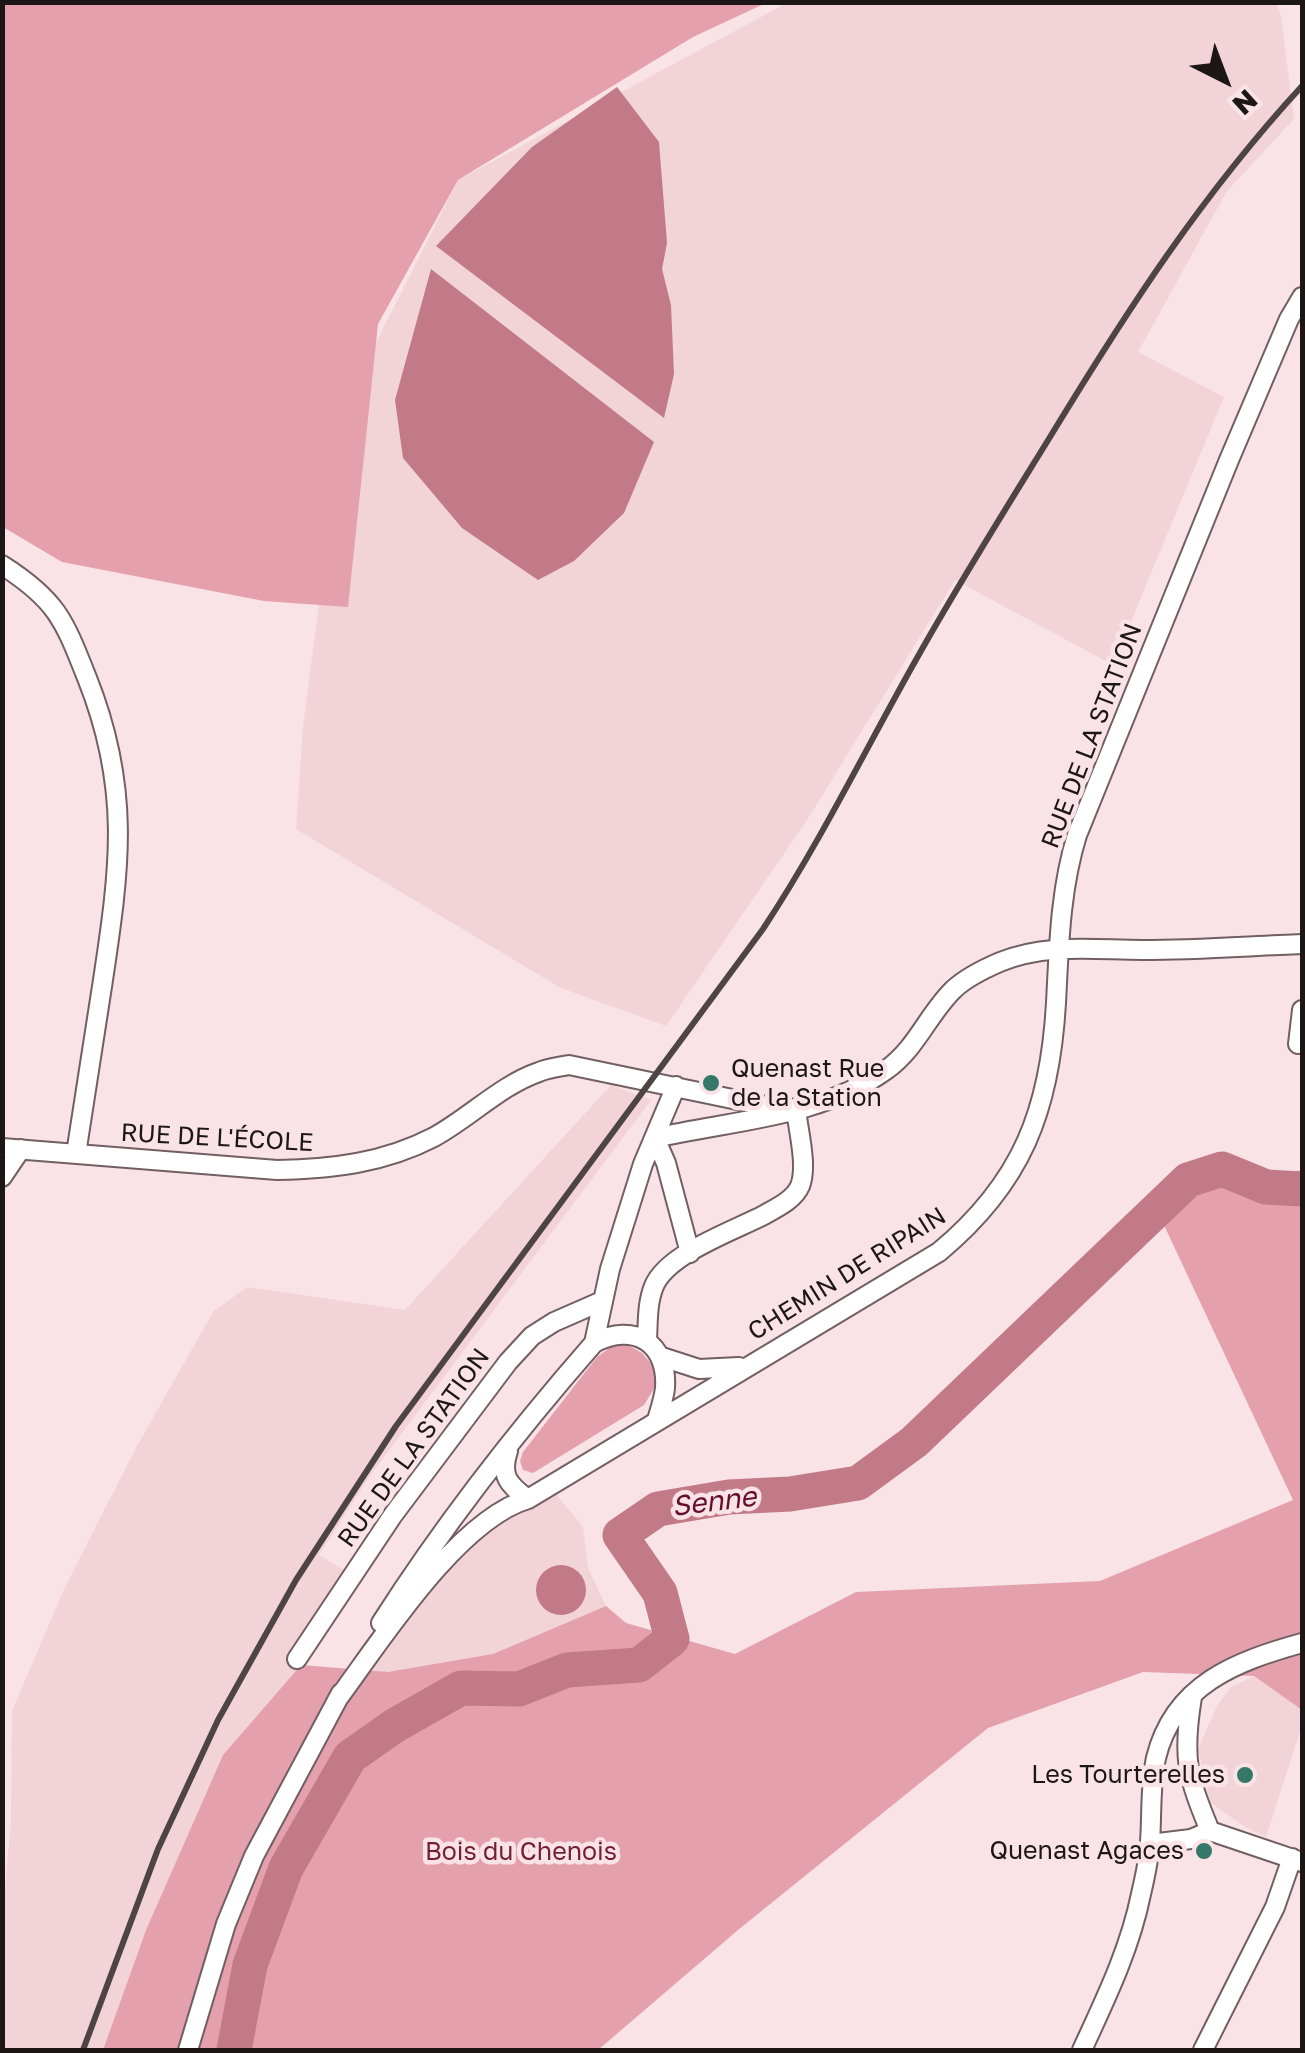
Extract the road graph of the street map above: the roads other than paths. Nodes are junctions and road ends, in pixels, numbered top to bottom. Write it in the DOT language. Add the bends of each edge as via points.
graph roads {
  1 [pos="1302,297"];
  2 [pos="2,565"];
  3 [pos="1302,944"];
  4 [pos="1059,948"];
  5 [pos="1302,1010"];
  6 [pos="1298,1044"];
  7 [pos="676,1086"];
  8 [pos="796,1109"];
  9 [pos="655,1138"];
  10 [pos="12,1148"];
  11 [pos="76,1154"];
  12 [pos="2,1177"];
  13 [pos="690,1253"];
  14 [pos="602,1302"];
  15 [pos="647,1340"];
  16 [pos="594,1342"];
  17 [pos="662,1357"];
  18 [pos="750,1365"];
  19 [pos="657,1420"];
  20 [pos="509,1446"];
  21 [pos="528,1499"];
  22 [pos="1302,1643"];
  23 [pos="298,1659"];
  24 [pos="1192,1697"];
  25 [pos="336,1700"];
  26 [pos="1210,1831"];
  27 [pos="1150,1844"];
  28 [pos="1297,1860"];
  29 [pos="188,2050"];
  30 [pos="1082,2050"];
  31 [pos="1203,2050"];
  1 -- 4 [label="street, RUE DE LA STATION" via="1077,835"];
  2 -- 11 [label="street" via="40,591 65,622 112,752 116,893"];
  3 -- 4 [label="street"];
  4 -- 8 [label="street" via="1029,952 971,978 885,1070 836,1097"];
  4 -- 18 [label="street, CHEMIN DE RIPAIN" via="1043,1101 996,1196 939,1252"];
  5 -- 6 [label="street"];
  7 -- 8 [label="street, RUE DE L'ÉCOLE"];
  7 -- 9 [label="street"];
  7 -- 11 [label="street, RUE DE L'ÉCOLE" via="569,1065 537,1072 403,1151 319,1169"];
  8 -- 9 [label="street"];
  8 -- 13 [label="street" via="798,1192"];
  9 -- 13 [label="street"];
  9 -- 14 [label="street"];
  10 -- 11 [label="street, RUE DE L'ÉCOLE"];
  10 -- 12 [label="street"];
  13 -- 15 [label="street" via="655,1282"];
  14 -- 16 [label="street"];
  14 -- 23 [label="street, RUE DE LA STATION" via="532,1336 508,1362"];
  15 -- 16 [label="street" via="618,1334"];
  15 -- 17 [label="street"];
  16 -- 20 [label="street, CHEMIN DE RIPAIN"];
  17 -- 18 [label="street, CHEMIN DE RIPAIN" via="699,1369"];
  17 -- 19 [label="street" via="665,1388"];
  18 -- 19 [label="street, CHEMIN DE RIPAIN"];
  19 -- 21 [label="street, CHEMIN DE RIPAIN"];
  20 -- 21 [label="street" via="505,1479"];
  20 -- 25 [label="street, CHEMIN DE RIPAIN" via="429,1549"];
  21 -- 25 [label="street, CHEMIN DE RIPAIN" via="512,1504 447,1558"];
  22 -- 24 [label="street" via="1232,1665"];
  24 -- 26 [label="street" via="1187,1772"];
  24 -- 27 [label="street" via="1168,1722 1156,1760"];
  25 -- 29 [label="street, CHEMIN DE RIPAIN" via="254,1856"];
  26 -- 27 [label="street"];
  26 -- 28 [label="street"];
  27 -- 30 [label="street" via="1125,1948"];
  28 -- 31 [label="street"];
}
